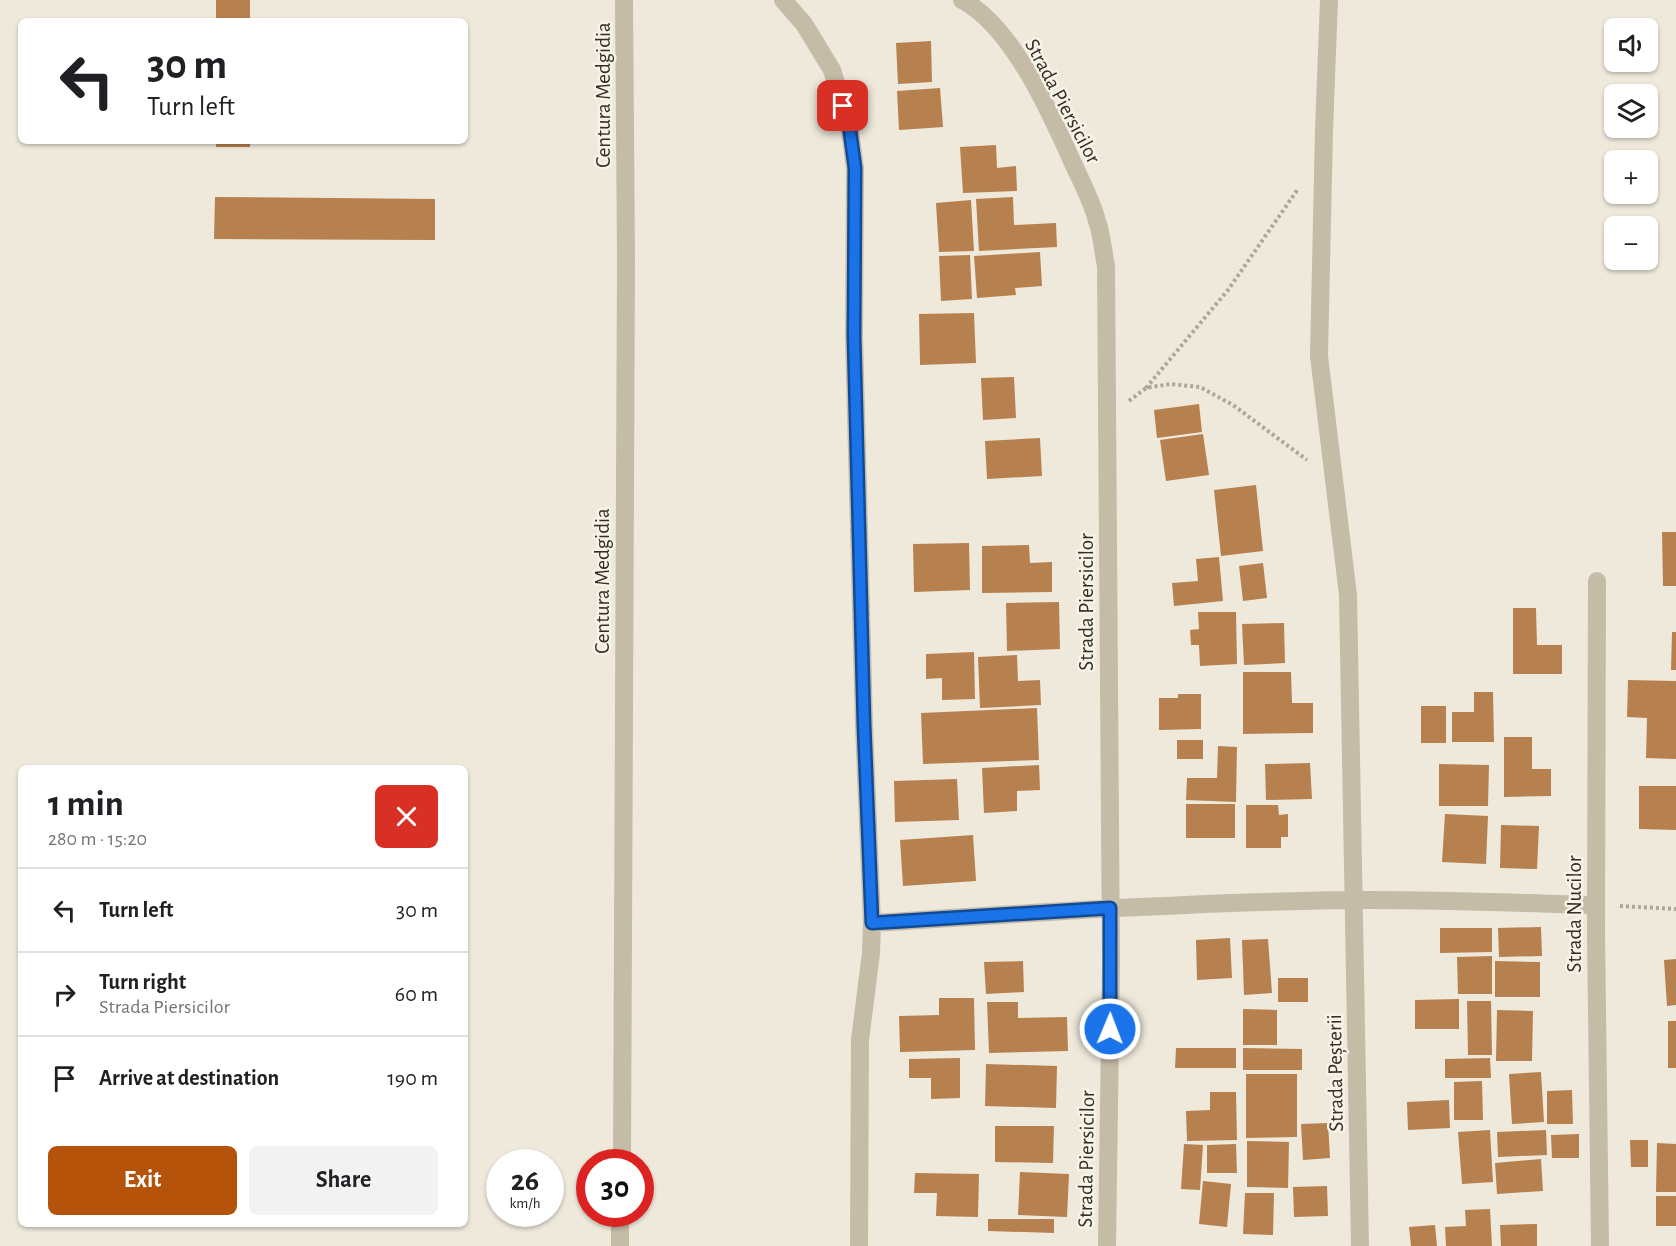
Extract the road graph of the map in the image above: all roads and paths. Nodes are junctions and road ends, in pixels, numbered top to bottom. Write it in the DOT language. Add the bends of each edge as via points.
graph roads {
  1 [pos="624,0"];
  2 [pos="783,0"];
  3 [pos="962,0"];
  4 [pos="1329,0"];
  5 [pos="1300,187"];
  6 [pos="1146,388"];
  7 [pos="1107,424"];
  8 [pos="1335,484"];
  9 [pos="1597,581"];
  10 [pos="1355,900"];
  11 [pos="1596,905"];
  12 [pos="1110,908"];
  13 [pos="1676,909"];
  14 [pos="872,923"];
  15 [pos="622,1149"];
  16 [pos="620,1227"];
  17 [pos="620,1246"];
  18 [pos="860,1246"];
  19 [pos="1107,1246"];
  20 [pos="1360,1246"];
  21 [pos="1600,1246"];
  1 -- 15 [label="street, Centura Medgidia"];
  2 -- 14 [label="street" via="804,24 832,70 849,124 855,168 854,336"];
  3 -- 7 [label="street, Strada Piersicilor" via="999,30 1026,72 1052,118 1097,221 1106,266"];
  4 -- 8 [label="street, Strada Peșterii" via="1319,356"];
  5 -- 6 [label="path" via="1228,290"];
  6 -- 7 [label="path"];
  6 -- 8 [label="path" via="1170,384 1200,387 1233,405"];
  7 -- 12 [label="street, Strada Piersicilor"];
  8 -- 10 [label="street, Strada Peșterii" via="1348,595"];
  9 -- 11 [label="street, Strada Nucilor"];
  10 -- 11 [label="street"];
  10 -- 12 [label="street"];
  10 -- 20 [label="street, Strada Peșterii"];
  11 -- 13 [label="path"];
  11 -- 21 [label="street, Strada Nucilor"];
  12 -- 14 [label="street"];
  12 -- 19 [label="street, Strada Piersicilor"];
  14 -- 18 [label="street" via="860,1040"];
  16 -- 17 [label="street"];
}
